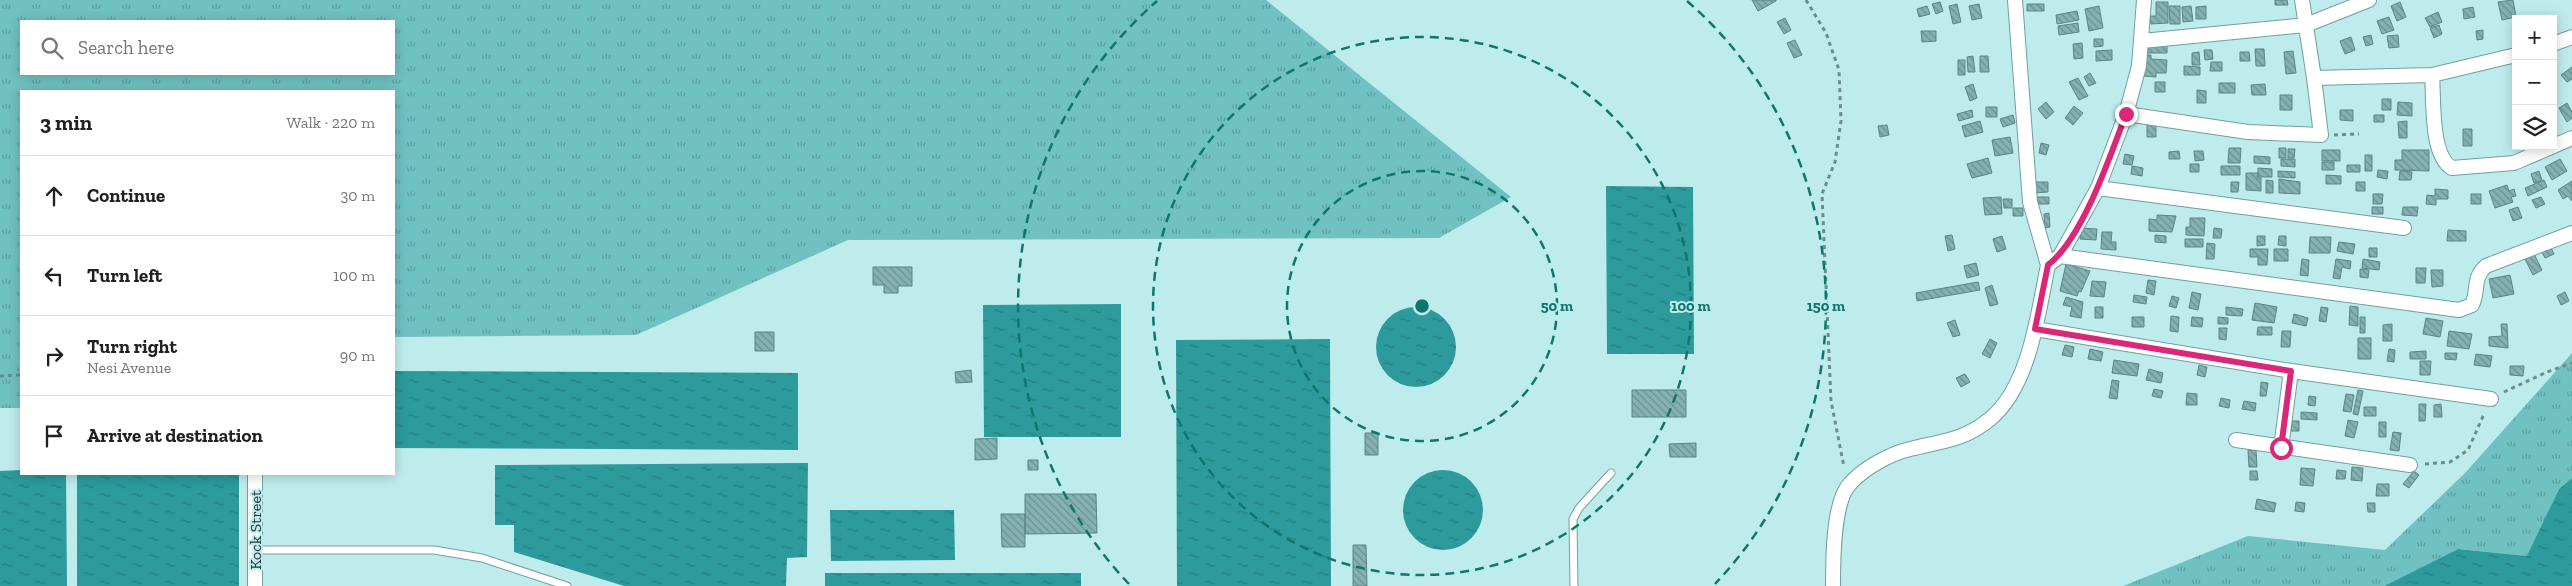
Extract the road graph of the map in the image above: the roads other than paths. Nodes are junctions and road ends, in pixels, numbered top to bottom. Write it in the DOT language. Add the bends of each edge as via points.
graph roads {
  1 [pos="2015,0"];
  2 [pos="2144,0"];
  3 [pos="2302,0"];
  4 [pos="2369,0"];
  5 [pos="2306,25"];
  6 [pos="2572,38"];
  7 [pos="2142,40"];
  8 [pos="2557,43"];
  9 [pos="2512,56"];
  10 [pos="2432,74"];
  11 [pos="2314,78"];
  12 [pos="2126,114"];
  13 [pos="2572,138"];
  14 [pos="2098,188"];
  15 [pos="2404,228"];
  16 [pos="2572,232"];
  17 [pos="2060,256"];
  18 [pos="2048,265"];
  19 [pos="2035,329"];
  20 [pos="2291,371"];
  21 [pos="2491,399"];
  22 [pos="2236,440"];
  23 [pos="2281,448"];
  24 [pos="2410,465"];
  25 [pos="1611,473"];
  26 [pos="254,475"];
  27 [pos="255,550"];
  28 [pos="256,586"];
  29 [pos="567,586"];
  30 [pos="1574,586"];
  31 [pos="1833,586"];
  1 -- 18 [label="street" via="2030,202"];
  2 -- 7 [label="street"];
  3 -- 5 [label="street"];
  4 -- 5 [label="street"];
  5 -- 7 [label="street"];
  5 -- 11 [label="street"];
  6 -- 8 [label="street"];
  7 -- 12 [label="street" via="2139,66"];
  9 -- 10 [label="street"];
  10 -- 11 [label="street"];
  10 -- 13 [label="street" via="2437,146 2445,165 2452,168 2514,163"];
  11 -- 12 [label="street" via="2321,135 2248,132"];
  12 -- 14 [label="street"];
  14 -- 15 [label="street"];
  14 -- 17 [label="street"];
  16 -- 17 [label="street" via="2486,266 2479,272 2472,305 2459,310"];
  17 -- 18 [label="street"];
  18 -- 19 [label="street"];
  19 -- 20 [label="street"];
  19 -- 31 [label="street" via="2021,374 2010,396 1991,418 1962,438 1908,449 1887,458 1848,486 1837,518"];
  20 -- 21 [label="street"];
  20 -- 23 [label="street"];
  22 -- 23 [label="street"];
  23 -- 24 [label="street"];
  25 -- 30 [label="lane" via="1578,508 1573,520"];
  26 -- 27 [label="street, Kock Street"];
  27 -- 28 [label="street, Kock Street"];
  27 -- 29 [label="lane" via="434,550 482,558"];
}
